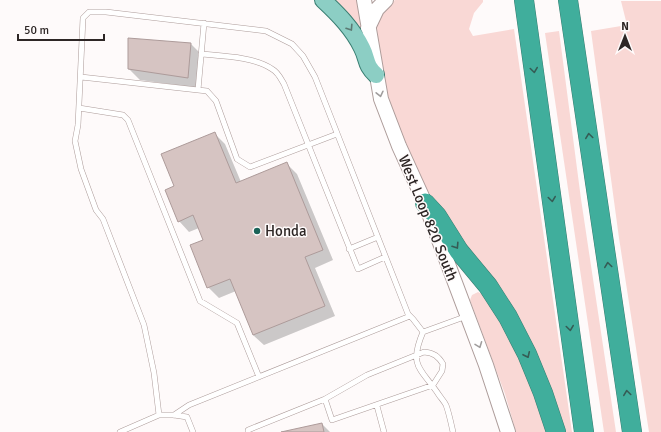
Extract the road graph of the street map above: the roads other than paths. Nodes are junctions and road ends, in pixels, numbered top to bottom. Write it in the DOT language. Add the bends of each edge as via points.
graph roads {
  1 [pos="323,0"];
  2 [pos="364,0"];
  3 [pos="386,0"];
  4 [pos="524,0"];
  5 [pos="568,0"];
  6 [pos="204,23"];
  7 [pos="368,28"];
  8 [pos="201,54"];
  9 [pos="376,75"];
  10 [pos="81,77"];
  11 [pos="198,90"];
  12 [pos="79,108"];
  13 [pos="337,134"];
  14 [pos="307,146"];
  15 [pos="425,203"];
  16 [pos="378,237"];
  17 [pos="350,249"];
  18 [pos="385,257"];
  19 [pos="410,316"];
  20 [pos="468,316"];
  21 [pos="423,332"];
  22 [pos="416,355"];
  23 [pos="259,377"];
  24 [pos="433,385"];
  25 [pos="325,399"];
  26 [pos="377,406"];
  27 [pos="174,414"];
  28 [pos="160,415"];
  29 [pos="120,432"];
  30 [pos="193,432"];
  31 [pos="248,432"];
  32 [pos="384,432"];
  33 [pos="453,432"];
  34 [pos="508,432"];
  35 [pos="556,432"];
  36 [pos="584,432"];
  37 [pos="632,432"];
  1 -- 9 [label="main road, one-way" via="344,20 362,47 369,68"];
  2 -- 7 [label="main road, West Loop 820 South"];
  3 -- 7 [label="main road" via="377,9"];
  4 -- 36 [label="highway, one-way"];
  37 -- 5 [label="highway, one-way"];
  6 -- 8 [label="lane"];
  6 -- 10 [label="lane" via="89,12 84,18"];
  6 -- 13 [label="lane" via="266,31 292,44 303,56 315,77"];
  7 -- 9 [label="main road, West Loop 820 South"];
  8 -- 11 [label="lane"];
  8 -- 14 [label="lane" via="250,60 273,69 284,84"];
  9 -- 15 [label="main road, West Loop 820 South, one-way" via="381,99"];
  10 -- 11 [label="lane"];
  10 -- 12 [label="lane"];
  11 -- 14 [label="lane" via="207,91 216,101 237,159 250,167"];
  12 -- 23 [label="lane" via="123,115 128,120 200,301 237,323"];
  12 -- 28 [label="lane" via="75,141 81,169 144,325"];
  13 -- 14 [label="lane"];
  13 -- 16 [label="lane"];
  14 -- 17 [label="lane"];
  15 -- 20 [label="main road, West Loop 820 South"];
  15 -- 35 [label="highway, one-way" via="488,286 508,317 544,393"];
  16 -- 17 [label="lane"];
  16 -- 18 [label="lane"];
  17 -- 18 [label="lane" via="358,269"];
  18 -- 19 [label="lane"];
  19 -- 21 [label="lane"];
  19 -- 23 [label="lane"];
  20 -- 21 [label="lane"];
  20 -- 34 [label="main road, West Loop 820 South, one-way"];
  21 -- 22 [label="lane"];
  22 -- 24 [label="lane" via="422,374"];
  22 -- 24 [label="lane" via="432,353 438,356 443,364 442,371"];
  22 -- 25 [label="lane" via="367,375"];
  23 -- 27 [label="lane" via="189,405"];
  24 -- 26 [label="lane"];
  24 -- 33 [label="lane" via="446,404"];
  25 -- 26 [label="lane" via="332,420"];
  25 -- 31 [label="lane"];
  26 -- 32 [label="lane"];
  27 -- 28 [label="lane"];
  27 -- 30 [label="lane" via="187,417"];
  28 -- 29 [label="lane"];
}
